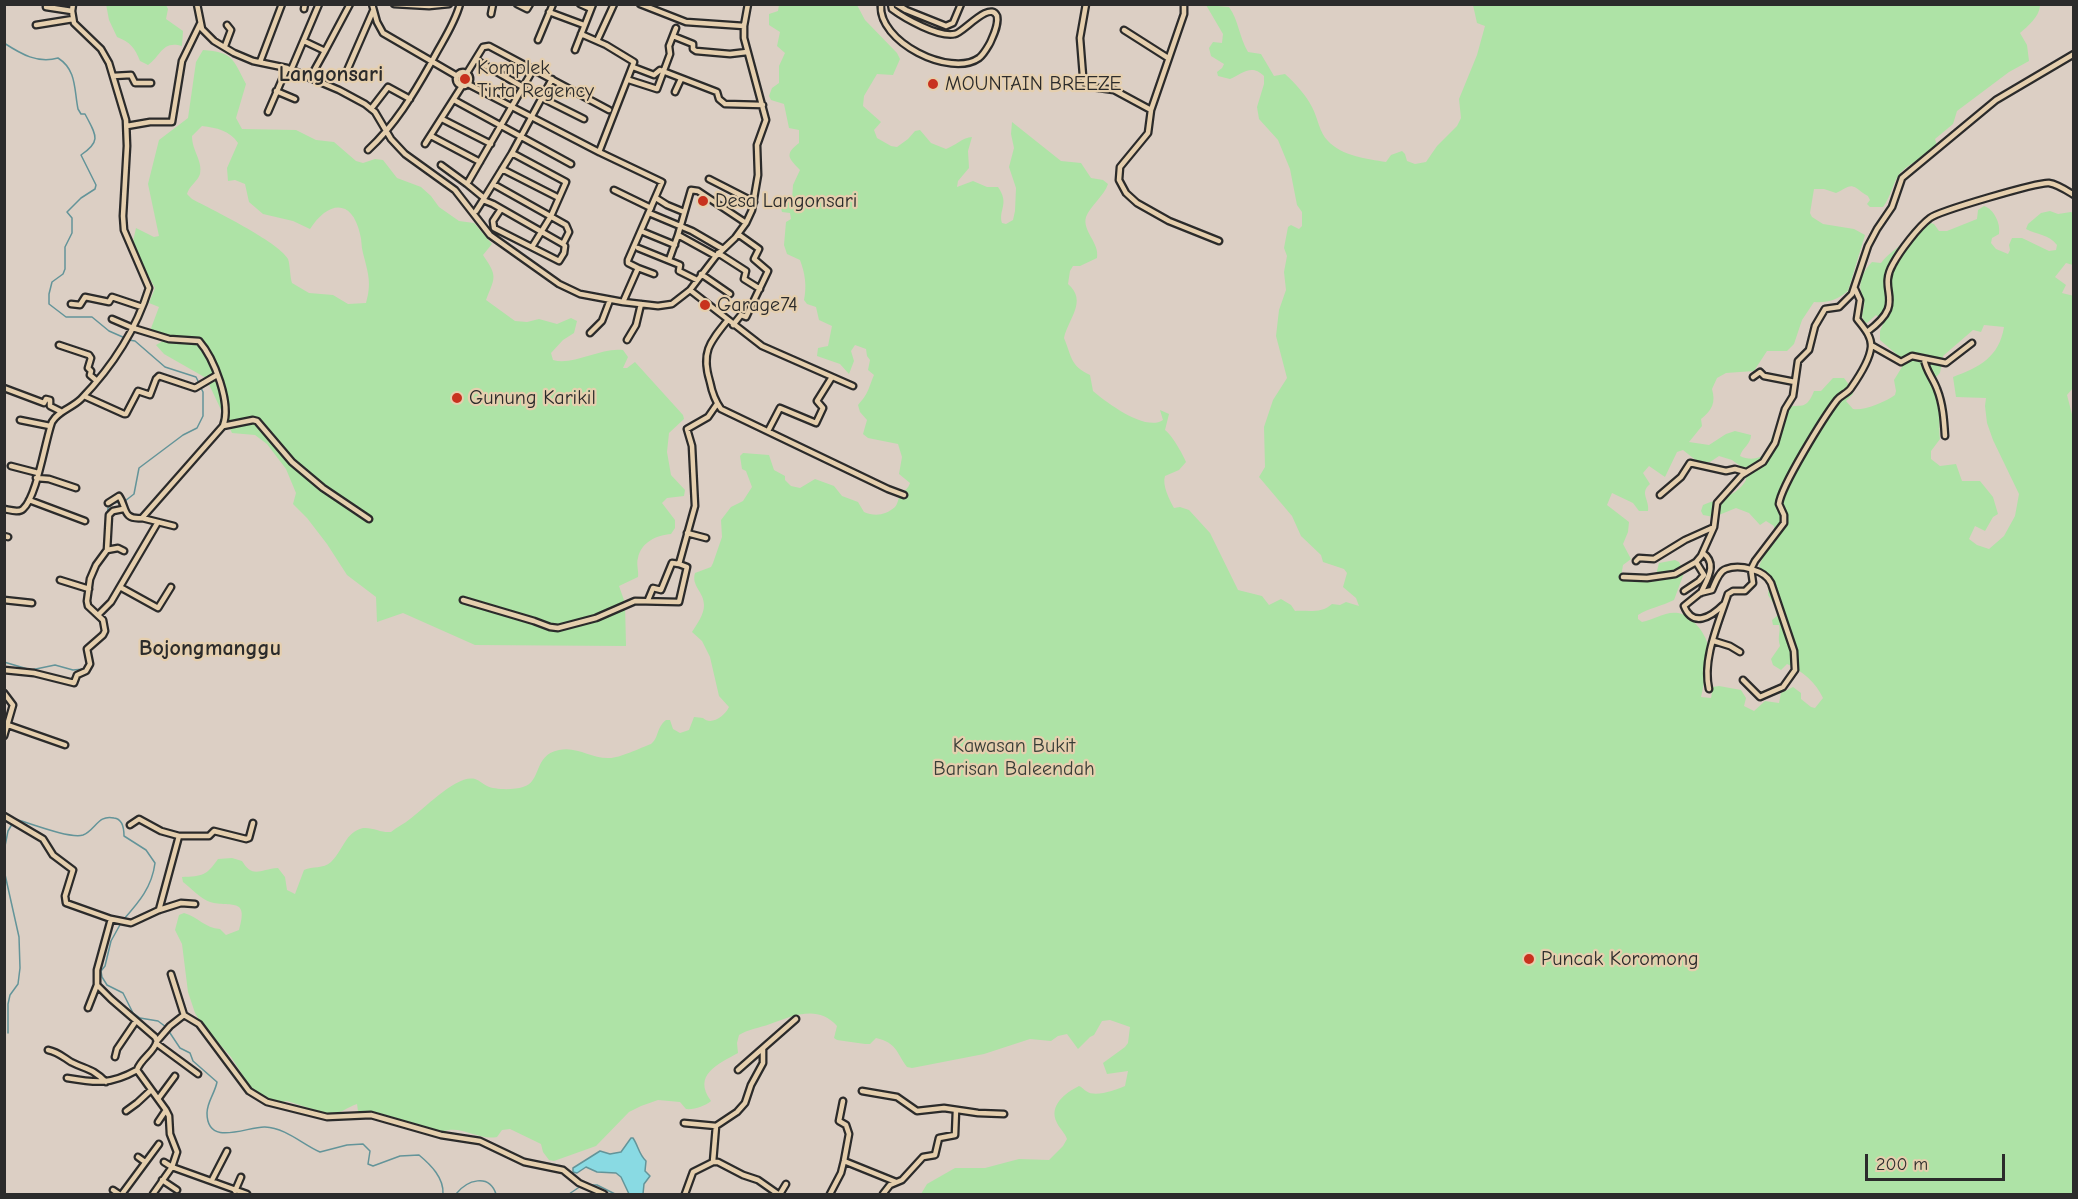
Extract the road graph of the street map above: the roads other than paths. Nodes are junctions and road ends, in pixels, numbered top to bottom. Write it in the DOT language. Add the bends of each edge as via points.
graph roads {
  1 [pos="73,4"];
  2 [pos="197,4"];
  3 [pos="282,4"];
  4 [pos="319,4"];
  5 [pos="350,4"];
  6 [pos="372,4"];
  7 [pos="394,4"];
  8 [pos="449,4"];
  9 [pos="460,4"];
  10 [pos="493,4"];
  11 [pos="517,4"];
  12 [pos="530,4"];
  13 [pos="553,4"];
  14 [pos="580,4"];
  15 [pos="614,4"];
  16 [pos="640,4"];
  17 [pos="657,4"];
  18 [pos="748,4"];
  19 [pos="881,4"];
  20 [pos="891,4"];
  21 [pos="896,4"];
  22 [pos="961,4"];
  23 [pos="1086,4"];
  24 [pos="1184,4"];
  25 [pos="46,7"];
  26 [pos="592,7"];
  27 [pos="653,10"];
  28 [pos="72,11"];
  29 [pos="373,11"];
  30 [pos="549,12"];
  31 [pos="491,14"];
  32 [pos="73,19"];
  33 [pos="200,24"];
  34 [pos="36,25"];
  35 [pos="227,25"];
  36 [pos="585,25"];
  37 [pos="744,26"];
  38 [pos="676,28"];
  39 [pos="1124,30"];
  40 [pos="581,34"];
  41 [pos="673,36"];
  42 [pos="538,40"];
  43 [pos="304,41"];
  44 [pos="597,41"];
  45 [pos="225,46"];
  46 [pos="575,50"];
  47 [pos="325,51"];
  48 [pos="747,52"];
  49 [pos="2073,54"];
  50 [pos="1168,58"];
  51 [pos="432,60"];
  52 [pos="476,60"];
  53 [pos="260,62"];
  54 [pos="633,67"];
  55 [pos="534,68"];
  56 [pos="289,69"];
  57 [pos="663,71"];
  58 [pos="346,73"];
  59 [pos="467,73"];
  60 [pos="113,76"];
  61 [pos="457,76"];
  62 [pos="310,78"];
  63 [pos="552,79"];
  64 [pos="681,79"];
  65 [pos="628,80"];
  66 [pos="152,82"];
  67 [pos="468,84"];
  68 [pos="462,86"];
  69 [pos="523,87"];
  70 [pos="276,91"];
  71 [pos="675,92"];
  72 [pos="542,98"];
  73 [pos="295,99"];
  74 [pos="410,99"];
  75 [pos="454,100"];
  76 [pos="763,105"];
  77 [pos="512,106"];
  78 [pos="371,109"];
  79 [pos="609,110"];
  80 [pos="1151,110"];
  81 [pos="268,112"];
  82 [pos="531,117"];
  83 [pos="442,119"];
  84 [pos="584,119"];
  85 [pos="127,126"];
  86 [pos="501,126"];
  87 [pos="387,132"];
  88 [pos="431,136"];
  89 [pos="519,137"];
  90 [pos="425,144"];
  91 [pos="491,144"];
  92 [pos="368,150"];
  93 [pos="599,152"];
  94 [pos="512,153"];
  95 [pos="480,162"];
  96 [pos="571,164"];
  97 [pos="441,165"];
  98 [pos="502,169"];
  99 [pos="709,179"];
  100 [pos="467,184"];
  101 [pos="493,184"];
  102 [pos="614,190"];
  103 [pos="2073,195"];
  104 [pos="559,198"];
  105 [pos="656,198"];
  106 [pos="484,199"];
  107 [pos="754,202"];
  108 [pos="501,209"];
  109 [pos="650,211"];
  110 [pos="476,212"];
  111 [pos="684,212"];
  112 [pos="551,216"];
  113 [pos="746,223"];
  114 [pos="680,225"];
  115 [pos="641,231"];
  116 [pos="541,232"];
  117 [pos="738,234"];
  118 [pos="678,235"];
  119 [pos="699,235"];
  120 [pos="1219,241"];
  121 [pos="695,243"];
  122 [pos="563,244"];
  123 [pos="675,244"];
  124 [pos="532,247"];
  125 [pos="638,248"];
  126 [pos="719,253"];
  127 [pos="669,260"];
  128 [pos="638,268"];
  129 [pos="654,274"];
  130 [pos="701,274"];
  131 [pos="697,280"];
  132 [pos="760,288"];
  133 [pos="1855,289"];
  134 [pos="690,290"];
  135 [pos="730,294"];
  136 [pos="610,300"];
  137 [pos="623,302"];
  138 [pos="71,304"];
  139 [pos="641,304"];
  140 [pos="142,307"];
  141 [pos="112,319"];
  142 [pos="727,321"];
  143 [pos="733,326"];
  144 [pos="133,328"];
  145 [pos="1868,332"];
  146 [pos="590,333"];
  147 [pos="627,340"];
  148 [pos="1972,343"];
  149 [pos="59,345"];
  150 [pos="1872,345"];
  151 [pos="1924,359"];
  152 [pos="217,375"];
  153 [pos="832,377"];
  154 [pos="1753,377"];
  155 [pos="97,381"];
  156 [pos="1795,382"];
  157 [pos="853,386"];
  158 [pos="4,388"];
  159 [pos="84,396"];
  160 [pos="717,404"];
  161 [pos="62,412"];
  162 [pos="20,420"];
  163 [pos="50,426"];
  164 [pos="223,426"];
  165 [pos="768,431"];
  166 [pos="1945,436"];
  167 [pos="11,466"];
  168 [pos="1746,472"];
  169 [pos="37,476"];
  170 [pos="76,488"];
  171 [pos="904,495"];
  172 [pos="1660,495"];
  173 [pos="29,501"];
  174 [pos="108,503"];
  175 [pos="124,507"];
  176 [pos="4,509"];
  177 [pos="142,518"];
  178 [pos="369,519"];
  179 [pos="85,521"];
  180 [pos="158,522"];
  181 [pos="174,526"];
  182 [pos="1714,527"];
  183 [pos="687,533"];
  184 [pos="706,538"];
  185 [pos="107,550"];
  186 [pos="124,551"];
  187 [pos="1702,553"];
  188 [pos="1636,561"];
  189 [pos="1695,562"];
  190 [pos="679,564"];
  191 [pos="1751,569"];
  192 [pos="1623,577"];
  193 [pos="60,580"];
  194 [pos="171,586"];
  195 [pos="120,587"];
  196 [pos="86,588"];
  197 [pos="1684,591"];
  198 [pos="1701,593"];
  199 [pos="4,600"];
  200 [pos="463,600"];
  201 [pos="648,600"];
  202 [pos="32,603"];
  203 [pos="1725,603"];
  204 [pos="98,615"];
  205 [pos="1714,641"];
  206 [pos="1740,652"];
  207 [pos="4,670"];
  208 [pos="1743,680"];
  209 [pos="1709,689"];
  210 [pos="4,693"];
  211 [pos="8,725"];
  212 [pos="4,736"];
  213 [pos="65,745"];
  214 [pos="7,818"];
  215 [pos="253,823"];
  216 [pos="130,825"];
  217 [pos="178,836"];
  218 [pos="195,904"];
  219 [pos="159,910"];
  220 [pos="111,919"];
  221 [pos="171,974"];
  222 [pos="97,985"];
  223 [pos="84,998"];
  224 [pos="92,1000"];
  225 [pos="88,1008"];
  226 [pos="184,1015"];
  227 [pos="796,1019"];
  228 [pos="136,1021"];
  229 [pos="157,1042"];
  230 [pos="763,1048"];
  231 [pos="48,1050"];
  232 [pos="115,1057"];
  233 [pos="137,1070"];
  234 [pos="738,1071"];
  235 [pos="198,1074"];
  236 [pos="175,1076"];
  237 [pos="66,1078"];
  238 [pos="106,1082"];
  239 [pos="151,1090"];
  240 [pos="862,1091"];
  241 [pos="158,1098"];
  242 [pos="843,1101"];
  243 [pos="166,1110"];
  244 [pos="956,1110"];
  245 [pos="126,1111"];
  246 [pos="1004,1114"];
  247 [pos="158,1122"];
  248 [pos="684,1123"];
  249 [pos="716,1126"];
  250 [pos="159,1144"];
  251 [pos="227,1151"];
  252 [pos="138,1157"];
  253 [pos="844,1161"];
  254 [pos="145,1162"];
  255 [pos="164,1162"];
  256 [pos="713,1162"];
  257 [pos="172,1167"];
  258 [pos="242,1177"];
  259 [pos="123,1179"];
  260 [pos="162,1180"];
  261 [pos="212,1180"];
  262 [pos="896,1182"];
  263 [pos="130,1183"];
  264 [pos="786,1184"];
  265 [pos="113,1190"];
  266 [pos="177,1190"];
  267 [pos="235,1191"];
  268 [pos="120,1194"];
  269 [pos="154,1194"];
  270 [pos="247,1194"];
  271 [pos="604,1194"];
  272 [pos="685,1194"];
  273 [pos="779,1194"];
  274 [pos="830,1194"];
  275 [pos="884,1194"];
  1 -- 28 [label="street"];
  2 -- 33 [label="street"];
  3 -- 53 [label="street"];
  4 -- 43 [label="street"];
  5 -- 47 [label="street"];
  6 -- 29 [label="street"];
  7 -- 8 [label="street"];
  9 -- 51 [label="street" via="450,31"];
  10 -- 31 [label="street"];
  11 -- 12 [label="street" via="527,9"];
  13 -- 30 [label="street"];
  14 -- 26 [label="street"];
  15 -- 44 [label="street"];
  16 -- 27 [label="street"];
  17 -- 27 [label="street"];
  18 -- 37 [label="street"];
  19 -- 20 [label="street" via="883,20 893,35 911,50 935,59 955,64 977,60 994,34 997,16 989,10 981,11 961,32 952,35 906,18"];
  21 -- 22 [label="street" via="946,26 953,23"];
  23 -- 80 [label="street" via="1080,38 1086,84 1114,90"];
  24 -- 50 [label="street"];
  25 -- 28 [label="street"];
  26 -- 36 [label="street"];
  27 -- 37 [label="street" via="687,22"];
  28 -- 32 [label="street"];
  29 -- 51 [label="street" via="383,33"];
  29 -- 58 [label="street"];
  30 -- 36 [label="street"];
  30 -- 42 [label="street"];
  32 -- 34 [label="street"];
  32 -- 60 [label="street" via="101,49"];
  33 -- 45 [label="street" via="209,37"];
  33 -- 85 [label="street" via="182,61 172,122"];
  35 -- 45 [label="street" via="231,30"];
  36 -- 40 [label="street"];
  37 -- 48 [label="street"];
  38 -- 41 [label="street"];
  39 -- 50 [label="street"];
  40 -- 44 [label="street"];
  40 -- 46 [label="street"];
  41 -- 48 [label="street" via="693,44 696,51"];
  41 -- 57 [label="street"];
  43 -- 47 [label="street"];
  43 -- 56 [label="street"];
  44 -- 54 [label="street" via="632,59"];
  45 -- 53 [label="street"];
  47 -- 62 [label="street"];
  48 -- 76 [label="street"];
  49 -- 133 [label="street" via="1996,100 1902,178 1892,207 1868,246"];
  50 -- 80 [label="street"];
  51 -- 61 [label="street"];
  51 -- 74 [label="street"];
  52 -- 55 [label="street" via="483,47 489,46"];
  52 -- 59 [label="street"];
  52 -- 69 [label="street"];
  53 -- 56 [label="street"];
  54 -- 57 [label="street" via="654,75 659,69"];
  54 -- 65 [label="street"];
  55 -- 63 [label="street"];
  55 -- 69 [label="street"];
  56 -- 62 [label="street"];
  56 -- 70 [label="street"];
  57 -- 64 [label="street"];
  57 -- 65 [label="street" via="656,90"];
  59 -- 61 [label="street"];
  59 -- 67 [label="street"];
  60 -- 66 [label="street" via="131,75 135,83"];
  60 -- 85 [label="street"];
  61 -- 68 [label="street" via="456,81"];
  62 -- 78 [label="street"];
  63 -- 72 [label="street"];
  63 -- 79 [label="street"];
  64 -- 71 [label="street"];
  64 -- 76 [label="street" via="717,92 725,104"];
  65 -- 93 [label="street"];
  67 -- 68 [label="street"];
  67 -- 77 [label="street"];
  68 -- 75 [label="street"];
  69 -- 77 [label="street"];
  70 -- 73 [label="street"];
  70 -- 81 [label="street"];
  72 -- 82 [label="street"];
  72 -- 84 [label="street"];
  74 -- 78 [label="street" via="388,87"];
  74 -- 87 [label="street"];
  75 -- 83 [label="street"];
  75 -- 86 [label="street"];
  76 -- 107 [label="street" via="766,124 757,145"];
  77 -- 82 [label="street"];
  77 -- 86 [label="street"];
  78 -- 87 [label="street"];
  80 -- 120 [label="street" via="1148,133 1119,172 1122,187 1137,203 1158,216"];
  82 -- 89 [label="street"];
  82 -- 93 [label="street"];
  83 -- 88 [label="street"];
  83 -- 91 [label="street"];
  85 -- 140 [label="street" via="123,222 125,236 149,285"];
  86 -- 89 [label="street"];
  86 -- 91 [label="street"];
  87 -- 92 [label="street"];
  87 -- 136 [label="street" via="405,154 451,186 494,238 568,290"];
  88 -- 90 [label="street"];
  88 -- 95 [label="street"];
  89 -- 94 [label="street"];
  89 -- 96 [label="street"];
  91 -- 95 [label="street"];
  93 -- 105 [label="street" via="660,180"];
  94 -- 98 [label="street"];
  94 -- 104 [label="street" via="566,182"];
  95 -- 100 [label="street"];
  97 -- 100 [label="street"];
  98 -- 101 [label="street"];
  98 -- 104 [label="street"];
  99 -- 107 [label="street"];
  100 -- 106 [label="street"];
  101 -- 106 [label="street"];
  101 -- 112 [label="street"];
  102 -- 109 [label="street"];
  103 -- 145 [label="street" via="2045,183 1933,216 1893,263 1888,277 1890,308"];
  104 -- 112 [label="street"];
  105 -- 109 [label="street"];
  105 -- 111 [label="street"];
  106 -- 108 [label="street"];
  106 -- 110 [label="street"];
  107 -- 113 [label="street"];
  108 -- 116 [label="street"];
  108 -- 124 [label="street" via="493,221 494,228"];
  109 -- 114 [label="street"];
  109 -- 115 [label="street"];
  111 -- 113 [label="street" via="693,190"];
  111 -- 114 [label="street"];
  112 -- 116 [label="street"];
  112 -- 122 [label="street" via="569,230"];
  113 -- 117 [label="street"];
  114 -- 118 [label="street"];
  114 -- 119 [label="street"];
  115 -- 123 [label="street"];
  115 -- 128 [label="street" via="628,262"];
  116 -- 122 [label="street"];
  116 -- 124 [label="street"];
  117 -- 126 [label="street"];
  117 -- 132 [label="street" via="759,249 754,259 767,269"];
  118 -- 121 [label="street"];
  118 -- 123 [label="street"];
  119 -- 121 [label="street"];
  119 -- 126 [label="street"];
  121 -- 126 [label="street"];
  122 -- 124 [label="street" via="564,253 557,262"];
  123 -- 127 [label="street"];
  125 -- 127 [label="street"];
  126 -- 130 [label="street"];
  126 -- 132 [label="street" via="746,271 744,279"];
  127 -- 131 [label="street" via="680,265 680,272"];
  128 -- 129 [label="street"];
  128 -- 137 [label="street"];
  130 -- 131 [label="street"];
  130 -- 135 [label="street"];
  131 -- 134 [label="street"];
  132 -- 143 [label="street" via="746,317 741,315"];
  133 -- 145 [label="street" via="1860,300 1857,319"];
  133 -- 156 [label="street" via="1839,307 1827,308 1822,313 1809,350 1798,361"];
  134 -- 139 [label="street" via="672,304"];
  134 -- 142 [label="street"];
  136 -- 137 [label="street"];
  136 -- 146 [label="street" via="602,321"];
  137 -- 139 [label="street"];
  138 -- 140 [label="street" via="80,305 86,297 109,302 112,297"];
  139 -- 147 [label="street"];
  140 -- 144 [label="street"];
  141 -- 144 [label="street"];
  142 -- 143 [label="street"];
  142 -- 160 [label="street" via="706,353"];
  143 -- 153 [label="street" via="762,346"];
  144 -- 152 [label="street" via="173,340 199,341"];
  144 -- 155 [label="street"];
  145 -- 150 [label="street"];
  148 -- 151 [label="street" via="1948,362"];
  149 -- 155 [label="street" via="89,355 90,375"];
  150 -- 151 [label="street" via="1901,362 1912,356"];
  150 -- 191 [label="street" via="1853,386 1839,398 1783,491 1779,504 1784,523"];
  151 -- 166 [label="street" via="1941,401"];
  152 -- 159 [label="street" via="193,388 159,376 150,395 138,392 126,414"];
  152 -- 164 [label="street" via="226,411"];
  153 -- 157 [label="street"];
  153 -- 165 [label="street" via="817,401 824,408 816,423 780,408"];
  154 -- 156 [label="street" via="1760,372"];
  155 -- 159 [label="street"];
  156 -- 168 [label="street" via="1775,443 1763,462"];
  158 -- 161 [label="street" via="43,403 48,399 50,406"];
  159 -- 161 [label="street"];
  160 -- 165 [label="street" via="731,415"];
  160 -- 183 [label="street" via="708,417 687,429 692,446 695,506"];
  161 -- 163 [label="street"];
  162 -- 163 [label="street"];
  163 -- 169 [label="street"];
  164 -- 177 [label="street"];
  164 -- 178 [label="street" via="257,421 292,462"];
  165 -- 171 [label="street"];
  167 -- 169 [label="street"];
  168 -- 172 [label="street" via="1690,463"];
  168 -- 182 [label="street" via="1717,502"];
  169 -- 170 [label="street"];
  169 -- 173 [label="street"];
  173 -- 176 [label="street" via="22,510"];
  173 -- 179 [label="street"];
  174 -- 175 [label="street" via="118,496"];
  175 -- 177 [label="street" via="133,518"];
  175 -- 185 [label="street" via="111,512 107,519"];
  177 -- 180 [label="street"];
  180 -- 181 [label="street"];
  180 -- 195 [label="street"];
  182 -- 187 [label="street"];
  182 -- 188 [label="street" via="1653,559 1643,557"];
  183 -- 184 [label="street"];
  183 -- 190 [label="street"];
  185 -- 186 [label="street"];
  185 -- 196 [label="street"];
  187 -- 189 [label="street"];
  187 -- 198 [label="street" via="1711,567"];
  189 -- 192 [label="street" via="1675,574"];
  189 -- 197 [label="street" via="1704,574"];
  190 -- 201 [label="street" via="672,563 661,590 653,588"];
  190 -- 201 [label="street" via="687,567 679,602"];
  191 -- 198 [label="street" via="1726,569 1712,590"];
  191 -- 203 [label="street" via="1751,586 1728,594"];
  191 -- 208 [label="street" via="1766,574 1771,583 1794,651 1795,670 1783,687 1761,698"];
  193 -- 196 [label="street"];
  194 -- 195 [label="street" via="158,608"];
  195 -- 204 [label="street"];
  196 -- 204 [label="street" via="88,606"];
  198 -- 203 [label="street" via="1684,606 1689,616 1705,618"];
  199 -- 202 [label="street"];
  200 -- 201 [label="street" via="558,628"];
  203 -- 205 [label="street"];
  204 -- 207 [label="street" via="105,630 88,646 89,668 77,675 74,683"];
  205 -- 206 [label="street"];
  205 -- 209 [label="street" via="1707,679"];
  210 -- 211 [label="street" via="13,705"];
  211 -- 212 [label="street"];
  211 -- 213 [label="street"];
  214 -- 220 [label="street" via="43,839 52,855 73,870 66,903"];
  215 -- 217 [label="street" via="246,840 214,831 209,836"];
  216 -- 217 [label="street" via="140,819"];
  217 -- 219 [label="street"];
  218 -- 219 [label="street" via="181,903"];
  219 -- 220 [label="street" via="136,922"];
  220 -- 222 [label="street" via="97,970"];
  221 -- 226 [label="street"];
  222 -- 224 [label="street"];
  222 -- 228 [label="street"];
  223 -- 224 [label="street"];
  224 -- 225 [label="street"];
  226 -- 229 [label="street"];
  226 -- 271 [label="street" via="199,1024 259,1099 327,1118 371,1114 441,1135 480,1141 524,1162 563,1170 579,1183"];
  227 -- 230 [label="street"];
  228 -- 229 [label="street"];
  228 -- 232 [label="street"];
  229 -- 233 [label="street"];
  229 -- 235 [label="street"];
  230 -- 234 [label="street"];
  230 -- 249 [label="street" via="763,1063 745,1104"];
  231 -- 238 [label="street" via="88,1067"];
  233 -- 238 [label="street"];
  233 -- 239 [label="street"];
  236 -- 241 [label="street"];
  237 -- 238 [label="street"];
  239 -- 241 [label="street"];
  239 -- 245 [label="street"];
  240 -- 244 [label="street" via="900,1098 917,1111"];
  241 -- 243 [label="street"];
  242 -- 253 [label="street" via="839,1122 846,1125 849,1134"];
  243 -- 247 [label="street"];
  243 -- 257 [label="street" via="177,1152"];
  244 -- 246 [label="street"];
  244 -- 262 [label="street" via="955,1135 939,1138 935,1155 922,1157"];
  248 -- 249 [label="street"];
  249 -- 256 [label="street"];
  250 -- 254 [label="street"];
  251 -- 261 [label="street"];
  252 -- 254 [label="street"];
  253 -- 262 [label="street"];
  253 -- 274 [label="street"];
  254 -- 263 [label="street"];
  255 -- 257 [label="street"];
  256 -- 272 [label="street" via="693,1172"];
  256 -- 273 [label="street" via="723,1163"];
  257 -- 260 [label="street"];
  257 -- 261 [label="street"];
  258 -- 267 [label="street"];
  259 -- 263 [label="street"];
  260 -- 266 [label="street"];
  260 -- 269 [label="street"];
  261 -- 267 [label="street"];
  262 -- 275 [label="street"];
  263 -- 268 [label="street"];
  264 -- 273 [label="street"];
  265 -- 268 [label="street"];
  267 -- 270 [label="street"];
}
